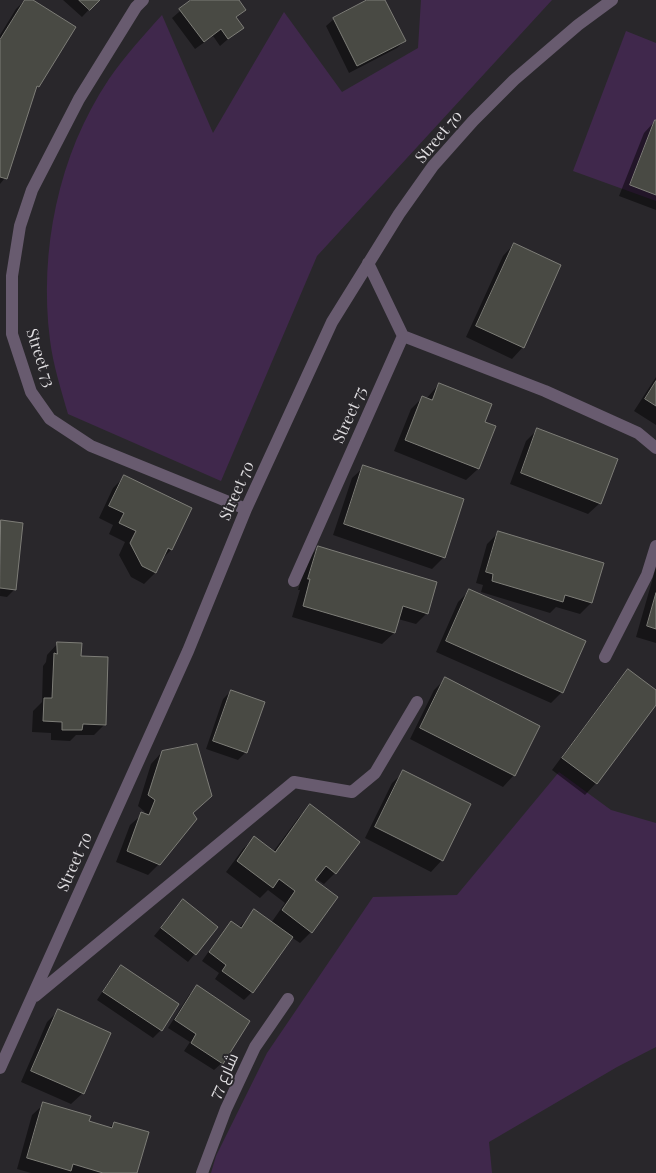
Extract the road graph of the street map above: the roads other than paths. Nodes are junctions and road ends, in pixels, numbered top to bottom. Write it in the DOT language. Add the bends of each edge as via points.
graph roads {
  1 [pos="143,0"];
  2 [pos="612,0"];
  3 [pos="368,263"];
  4 [pos="404,336"];
  5 [pos="656,448"];
  6 [pos="246,509"];
  7 [pos="656,546"];
  8 [pos="294,581"];
  9 [pos="605,657"];
  10 [pos="417,702"];
  11 [pos="288,999"];
  12 [pos="31,1000"];
  13 [pos="0,1068"];
  14 [pos="202,1173"];
  1 -- 6 [label="street, Street 73" via="79,99 32,190 20,226 12,276 12,334 31,392 50,419 91,446"];
  2 -- 3 [label="street, Street 70" via="546,52 473,121 433,166"];
  3 -- 4 [label="street"];
  3 -- 6 [label="street, Street 70" via="332,322"];
  4 -- 5 [label="street" via="545,391 638,434"];
  4 -- 8 [label="street, Street 75"];
  6 -- 12 [label="street, Street 70" via="188,650"];
  7 -- 9 [label="street" via="647,575"];
  10 -- 12 [label="street" via="375,773 352,792 294,782"];
  11 -- 14 [label="street, شارع 77" via="255,1047 226,1109"];
  12 -- 13 [label="street, Street 70"];
}
